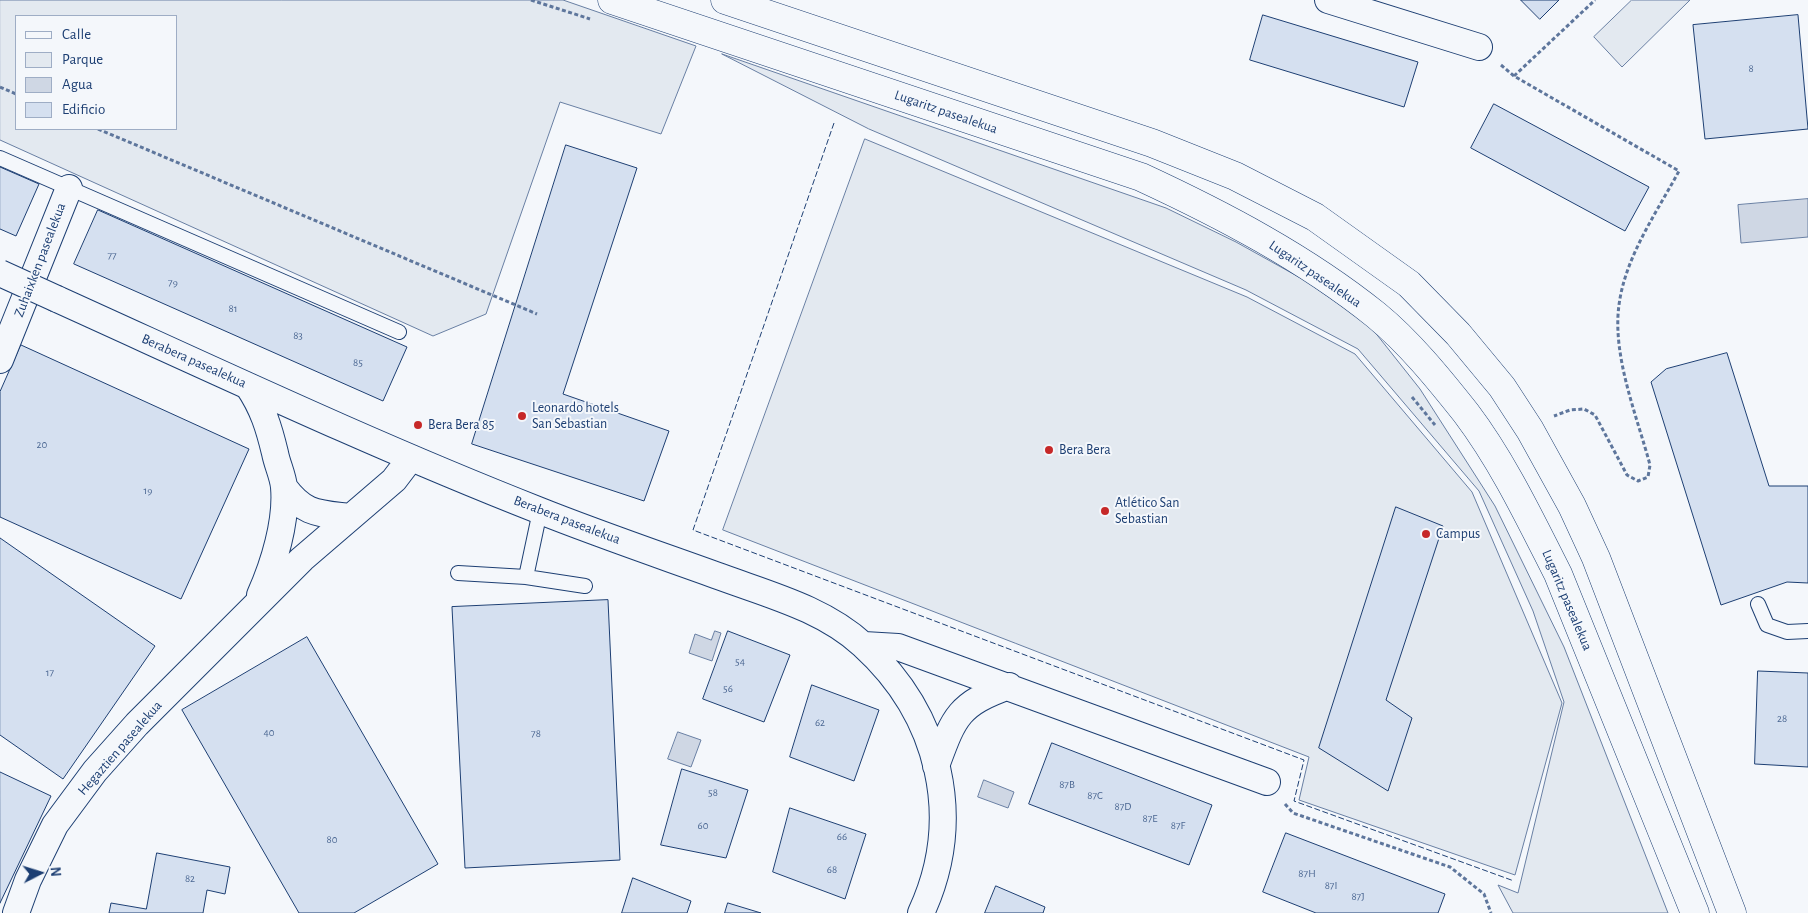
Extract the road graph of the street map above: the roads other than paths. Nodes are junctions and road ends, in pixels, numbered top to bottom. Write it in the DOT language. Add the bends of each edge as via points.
graph roads {
  1 [pos="725,0"];
  2 [pos="1328,0"];
  3 [pos="604,11"];
  4 [pos="1479,47"];
  5 [pos="0,158"];
  6 [pos="69,188"];
  7 [pos="0,273"];
  8 [pos="399,332"];
  9 [pos="0,360"];
  10 [pos="248,386"];
  11 [pos="410,459"];
  12 [pos="284,487"];
  13 [pos="540,511"];
  14 [pos="349,517"];
  15 [pos="458,573"];
  16 [pos="526,577"];
  17 [pos="585,586"];
  18 [pos="1758,604"];
  19 [pos="256,605"];
  20 [pos="1808,632"];
  21 [pos="864,645"];
  22 [pos="1009,686"];
  23 [pos="936,766"];
  24 [pos="1267,782"];
  25 [pos="16,913"];
  26 [pos="921,913"];
  27 [pos="1695,913"];
  28 [pos="1732,913"];
  1 -- 28 [label="main road" via="1152,144 1235,176 1315,217 1409,284 1458,334 1502,387 1572,506 1596,558"];
  2 -- 4 [label="street"];
  3 -- 27 [label="main road, Lugaritz pasealekua" via="1141,177 1291,256 1377,316 1466,413 1493,452 1534,527 1558,574"];
  5 -- 6 [label="lane"];
  6 -- 8 [label="lane"];
  6 -- 9 [label="street, Zuhaixken pasealekua"];
  7 -- 10 [label="street, Berabera pasealekua, bridge"];
  10 -- 11 [label="street, Berabera pasealekua"];
  10 -- 12 [label="street, Hegaztien pasealekua" via="268,423"];
  11 -- 13 [label="street, Berabera pasealekua"];
  11 -- 14 [label="street, Hegaztien pasealekua" via="394,480"];
  12 -- 14 [label="street" via="297,504 312,511"];
  12 -- 19 [label="street, Hegaztien pasealekua" via="281,530 268,577"];
  13 -- 16 [label="lane"];
  13 -- 21 [label="street, Berabera pasealekua" via="816,612 840,625"];
  14 -- 19 [label="street, Hegaztien pasealekua"];
  15 -- 16 [label="lane"];
  16 -- 17 [label="lane"];
  18 -- 20 [label="lane" via="1767,625 1787,632"];
  19 -- 25 [label="street, Hegaztien pasealekua" via="137,724 95,771 55,825"];
  21 -- 22 [label="street" via="898,647"];
  21 -- 23 [label="street, Berabera pasealekua" via="896,678 918,712"];
  22 -- 23 [label="street" via="968,704 952,725"];
  22 -- 24 [label="street"];
  23 -- 26 [label="street, Berabera pasealekua" via="943,793 944,832 937,871"];
}
